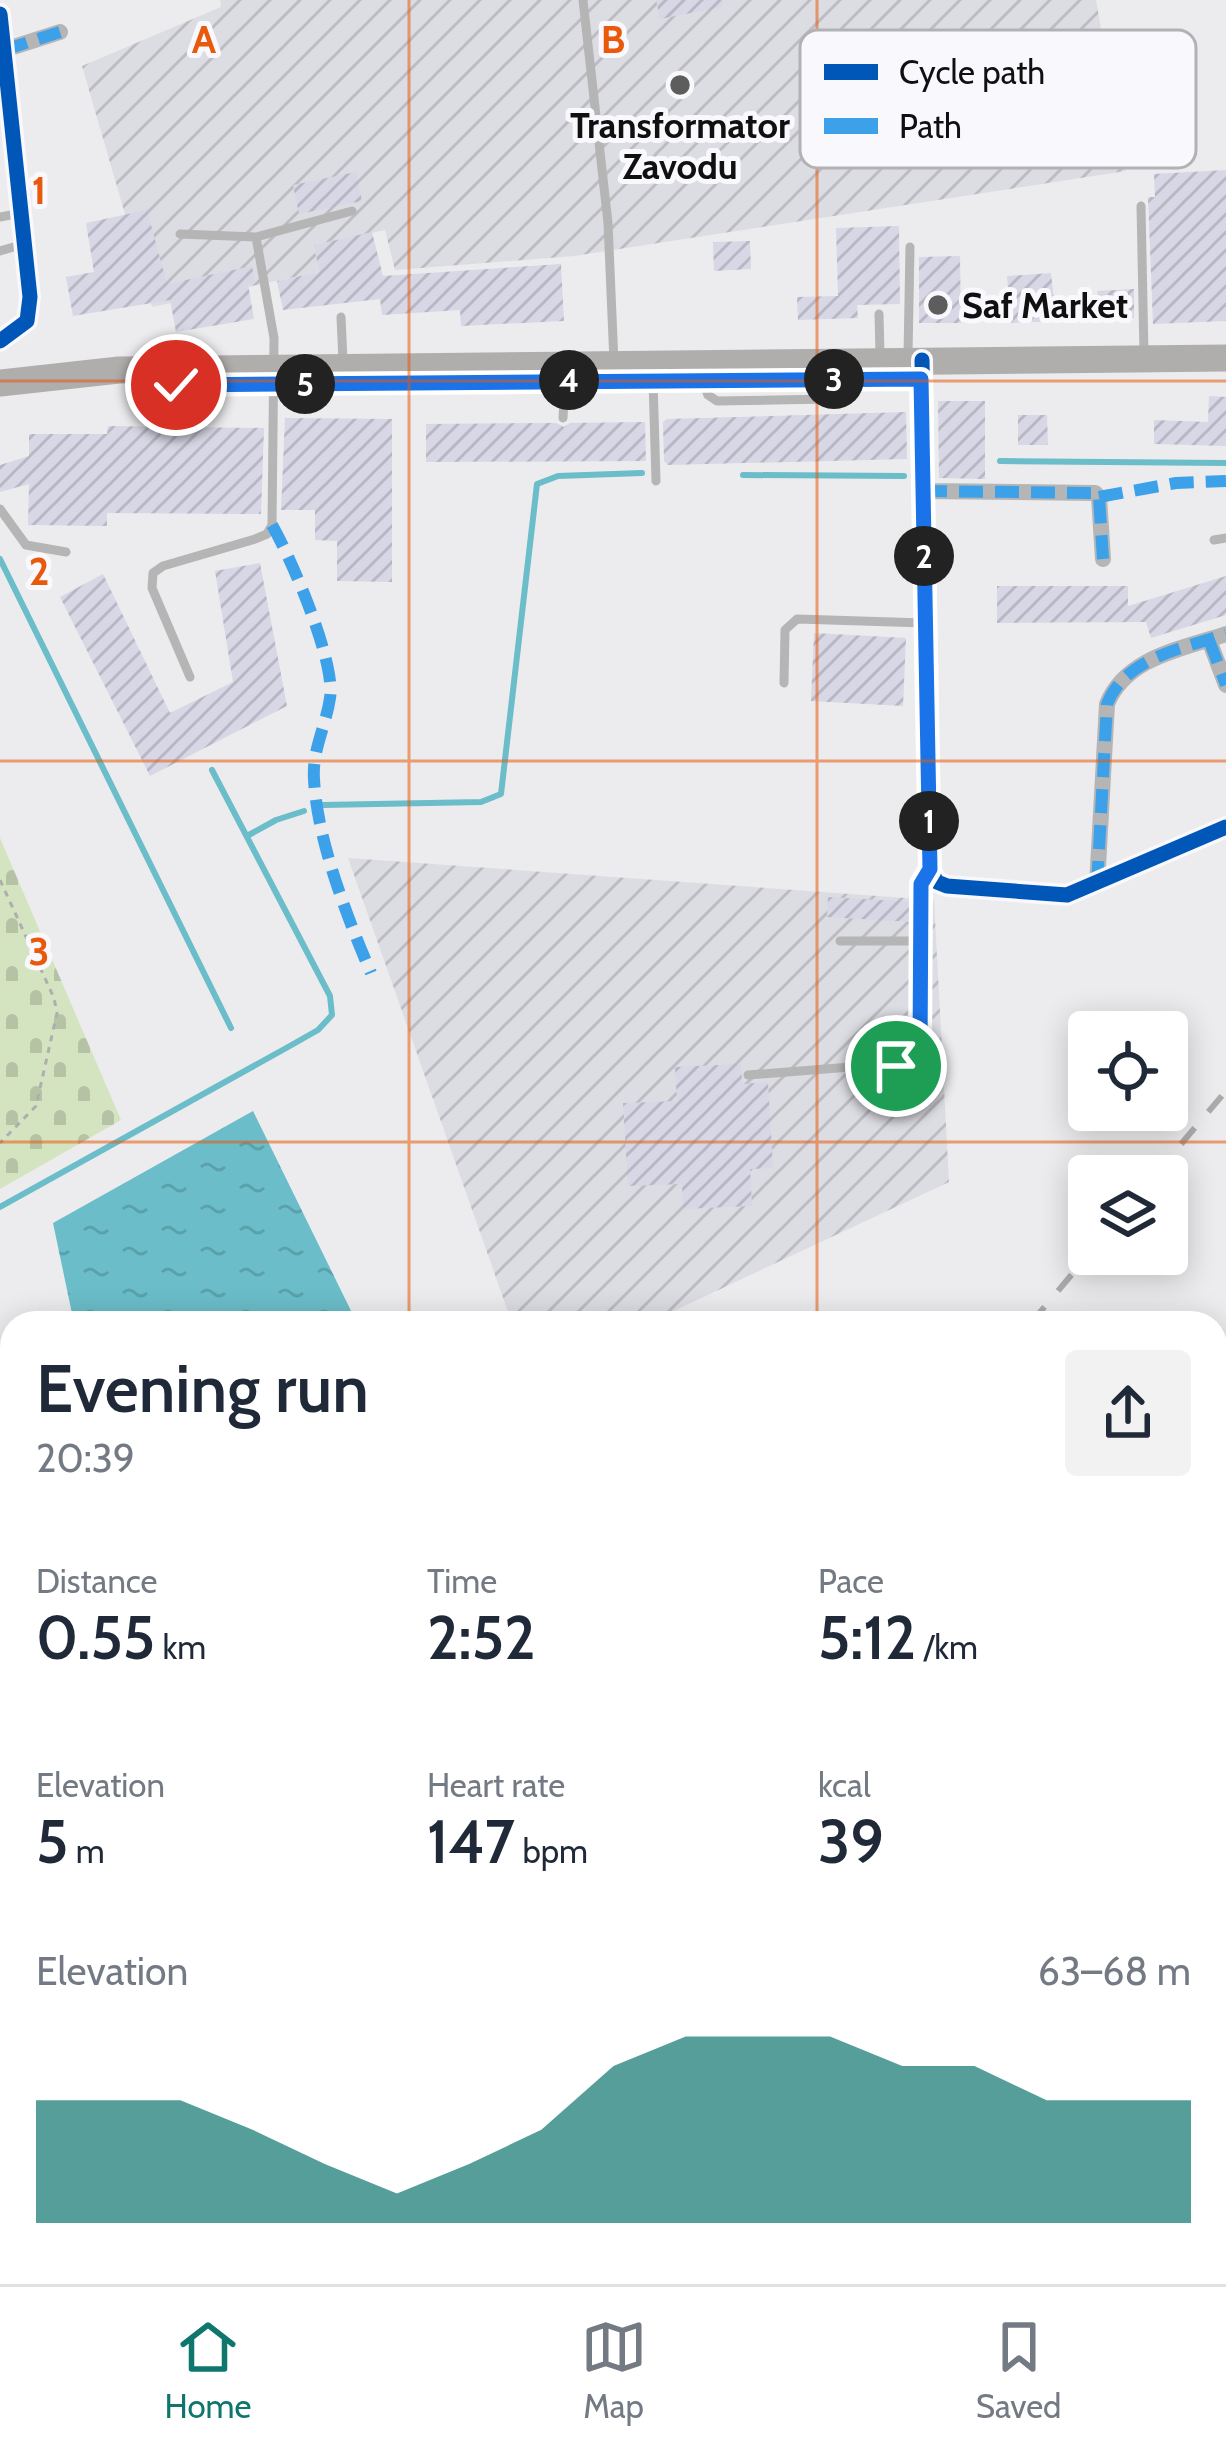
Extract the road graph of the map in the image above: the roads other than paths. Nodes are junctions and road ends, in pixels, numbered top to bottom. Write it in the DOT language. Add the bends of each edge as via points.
graph roads {
  1 [pos="583,0"];
  2 [pos="0,14"];
  3 [pos="60,32"];
  4 [pos="4,50"];
  5 [pos="5,112"];
  6 [pos="1141,206"];
  7 [pos="352,211"];
  8 [pos="21,213"];
  9 [pos="0,217"];
  10 [pos="180,234"];
  11 [pos="256,236"];
  12 [pos="24,244"];
  13 [pos="910,247"];
  14 [pos="0,251"];
  15 [pos="879,314"];
  16 [pos="341,317"];
  17 [pos="0,341"];
  18 [pos="1144,358"];
  19 [pos="1226,358"];
  20 [pos="614,362"];
  21 [pos="908,365"];
  22 [pos="343,366"];
  23 [pos="274,376"];
  24 [pos="1226,376"];
  25 [pos="565,380"];
  26 [pos="653,380"];
  27 [pos="0,383"];
  28 [pos="0,400"];
  29 [pos="562,418"];
  30 [pos="656,481"];
  31 [pos="923,490"];
  32 [pos="0,509"];
  33 [pos="65,552"];
  34 [pos="1102,559"];
  35 [pos="925,623"];
  36 [pos="1218,637"];
  37 [pos="190,677"];
  38 [pos="784,683"];
  39 [pos="1226,685"];
  40 [pos="1226,826"];
  41 [pos="930,869"];
  42 [pos="1097,885"];
  43 [pos="840,941"];
  44 [pos="920,941"];
  45 [pos="748,1076"];
  1 -- 20 [label="lane"];
  2 -- 4 [label="street"];
  3 -- 4 [label="street"];
  4 -- 5 [label="street"];
  5 -- 8 [label="street"];
  6 -- 18 [label="lane"];
  7 -- 11 [label="lane"];
  8 -- 9 [label="lane"];
  8 -- 12 [label="street"];
  10 -- 11 [label="lane"];
  11 -- 23 [label="lane"];
  12 -- 14 [label="lane"];
  12 -- 17 [label="street" via="29,314"];
  13 -- 21 [label="lane"];
  15 -- 21 [label="lane"];
  16 -- 22 [label="lane"];
  18 -- 19 [label="main road"];
  18 -- 21 [label="main road"];
  20 -- 21 [label="main road"];
  20 -- 22 [label="main road"];
  21 -- 24 [label="main road"];
  21 -- 26 [label="main road" via="846,379"];
  21 -- 31 [label="street"];
  22 -- 23 [label="main road"];
  23 -- 25 [label="main road"];
  23 -- 27 [label="main road" via="105,370"];
  23 -- 28 [label="main road"];
  23 -- 37 [label="lane" via="272,525 266,534 153,573"];
  25 -- 26 [label="main road"];
  25 -- 29 [label="lane"];
  26 -- 30 [label="lane"];
  31 -- 34 [label="street" via="1095,493"];
  31 -- 35 [label="street"];
  32 -- 33 [label="lane" via="26,544"];
  35 -- 38 [label="lane" via="796,619 784,630"];
  35 -- 41 [label="street"];
  36 -- 39 [label="street"];
  36 -- 42 [label="street" via="1142,663 1115,684 1107,704"];
  40 -- 42 [label="street"];
  41 -- 42 [label="street" via="947,886 1051,897"];
  41 -- 44 [label="lane" via="921,884"];
  43 -- 44 [label="lane"];
  44 -- 45 [label="lane" via="914,1062"];
}
